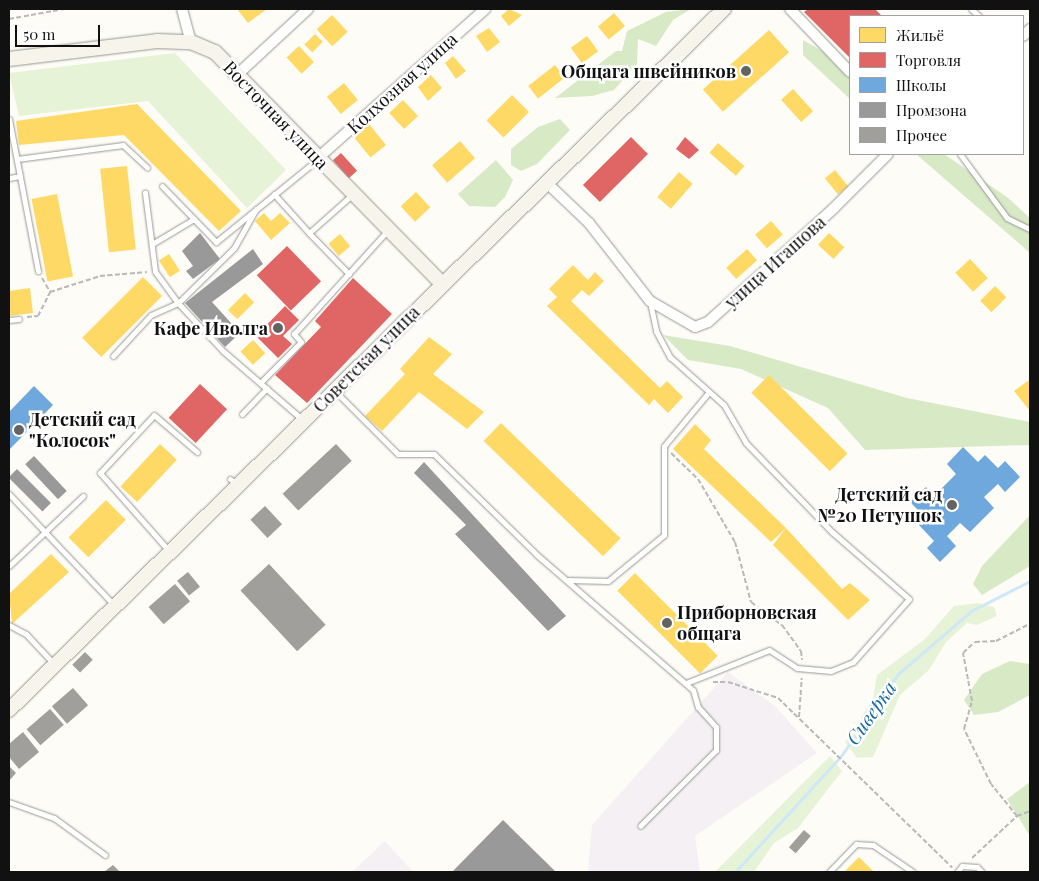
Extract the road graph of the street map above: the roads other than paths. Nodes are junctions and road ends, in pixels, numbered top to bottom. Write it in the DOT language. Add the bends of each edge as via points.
graph roads {
  1 [pos="182,9"];
  2 [pos="308,9"];
  3 [pos="485,9"];
  4 [pos="724,9"];
  5 [pos="790,9"];
  6 [pos="190,42"];
  7 [pos="9,59"];
  8 [pos="849,71"];
  9 [pos="238,73"];
  10 [pos="9,119"];
  11 [pos="887,155"];
  12 [pos="961,155"];
  13 [pos="318,158"];
  14 [pos="16,159"];
  15 [pos="147,167"];
  16 [pos="20,176"];
  17 [pos="9,178"];
  18 [pos="547,183"];
  19 [pos="162,186"];
  20 [pos="145,193"];
  21 [pos="274,194"];
  22 [pos="353,194"];
  23 [pos="256,209"];
  24 [pos="194,219"];
  25 [pos="1030,229"];
  26 [pos="389,230"];
  27 [pos="309,233"];
  28 [pos="152,244"];
  29 [pos="38,272"];
  30 [pos="349,274"];
  31 [pos="442,284"];
  32 [pos="650,301"];
  33 [pos="178,303"];
  34 [pos="19,319"];
  35 [pos="9,320"];
  36 [pos="113,356"];
  37 [pos="260,383"];
  38 [pos="267,388"];
  39 [pos="334,390"];
  40 [pos="709,392"];
  41 [pos="242,414"];
  42 [pos="304,421"];
  43 [pos="197,452"];
  44 [pos="9,494"];
  45 [pos="83,496"];
  46 [pos="46,531"];
  47 [pos="170,552"];
  48 [pos="9,566"];
  49 [pos="568,580"];
  50 [pos="115,607"];
  51 [pos="9,625"];
  52 [pos="55,665"];
  53 [pos="686,683"];
  54 [pos="9,710"];
  55 [pos="9,802"];
  56 [pos="640,826"];
  57 [pos="105,856"];
  58 [pos="829,872"];
  59 [pos="914,872"];
  60 [pos="957,872"];
  61 [pos="982,872"];
  1 -- 6 [label="street"];
  2 -- 9 [label="street"];
  3 -- 13 [label="street, Колхозная улица"];
  4 -- 18 [label="main road, Советская улица"];
  5 -- 8 [label="street" via="833,60"];
  6 -- 7 [label="main road, Восточная улица" via="157,41"];
  6 -- 9 [label="main road, Восточная улица" via="215,52"];
  9 -- 13 [label="main road, Восточная улица"];
  10 -- 14 [label="lane"];
  11 -- 32 [label="street, улица Игашова" via="708,322 695,327 681,322"];
  12 -- 25 [label="lane" via="1007,218"];
  13 -- 21 [label="lane"];
  13 -- 22 [label="main road, Восточная улица"];
  14 -- 15 [label="lane" via="123,145"];
  14 -- 16 [label="lane"];
  16 -- 17 [label="lane"];
  16 -- 29 [label="lane"];
  18 -- 31 [label="main road, Советская улица"];
  18 -- 32 [label="street, улица Игашова" via="589,223"];
  19 -- 24 [label="lane"];
  20 -- 28 [label="lane"];
  21 -- 23 [label="lane"];
  21 -- 27 [label="lane"];
  22 -- 26 [label="main road, Восточная улица"];
  22 -- 27 [label="lane"];
  23 -- 24 [label="lane" via="216,242"];
  23 -- 33 [label="lane" via="234,248"];
  24 -- 28 [label="lane"];
  26 -- 30 [label="lane"];
  26 -- 31 [label="main road, Восточная улица"];
  27 -- 30 [label="lane"];
  28 -- 33 [label="lane" via="155,271"];
  30 -- 37 [label="lane" via="294,334 301,342"];
  31 -- 39 [label="main road, Советская улица"];
  32 -- 40 [label="lane" via="656,331 670,358"];
  33 -- 36 [label="lane" via="151,315"];
  33 -- 37 [label="lane" via="198,328"];
  34 -- 35 [label="lane"];
  37 -- 38 [label="lane"];
  38 -- 41 [label="lane"];
  38 -- 42 [label="lane"];
  39 -- 42 [label="main road, Советская улица"];
  39 -- 49 [label="lane" via="398,454 434,454"];
  40 -- 49 [label="lane" via="664,446 664,535 608,581"];
  40 -- 53 [label="lane" via="724,405 746,443 832,532 909,599 853,662 831,670 802,668 769,650"];
  42 -- 47 [label="main road, Советская улица" via="235,482"];
  43 -- 47 [label="lane" via="154,415 100,473"];
  44 -- 46 [label="lane"];
  45 -- 46 [label="lane"];
  46 -- 48 [label="lane"];
  46 -- 50 [label="lane"];
  47 -- 50 [label="main road, Советская улица"];
  49 -- 53 [label="lane"];
  50 -- 52 [label="main road, Советская улица"];
  51 -- 52 [label="lane" via="26,634"];
  52 -- 54 [label="main road, Советская улица"];
  53 -- 56 [label="lane" via="693,690 698,707 716,727 716,750"];
  55 -- 57 [label="lane" via="54,818"];
  58 -- 59 [label="lane" via="856,844 873,845"];
  60 -- 61 [label="lane" via="962,866 977,867"];
}
